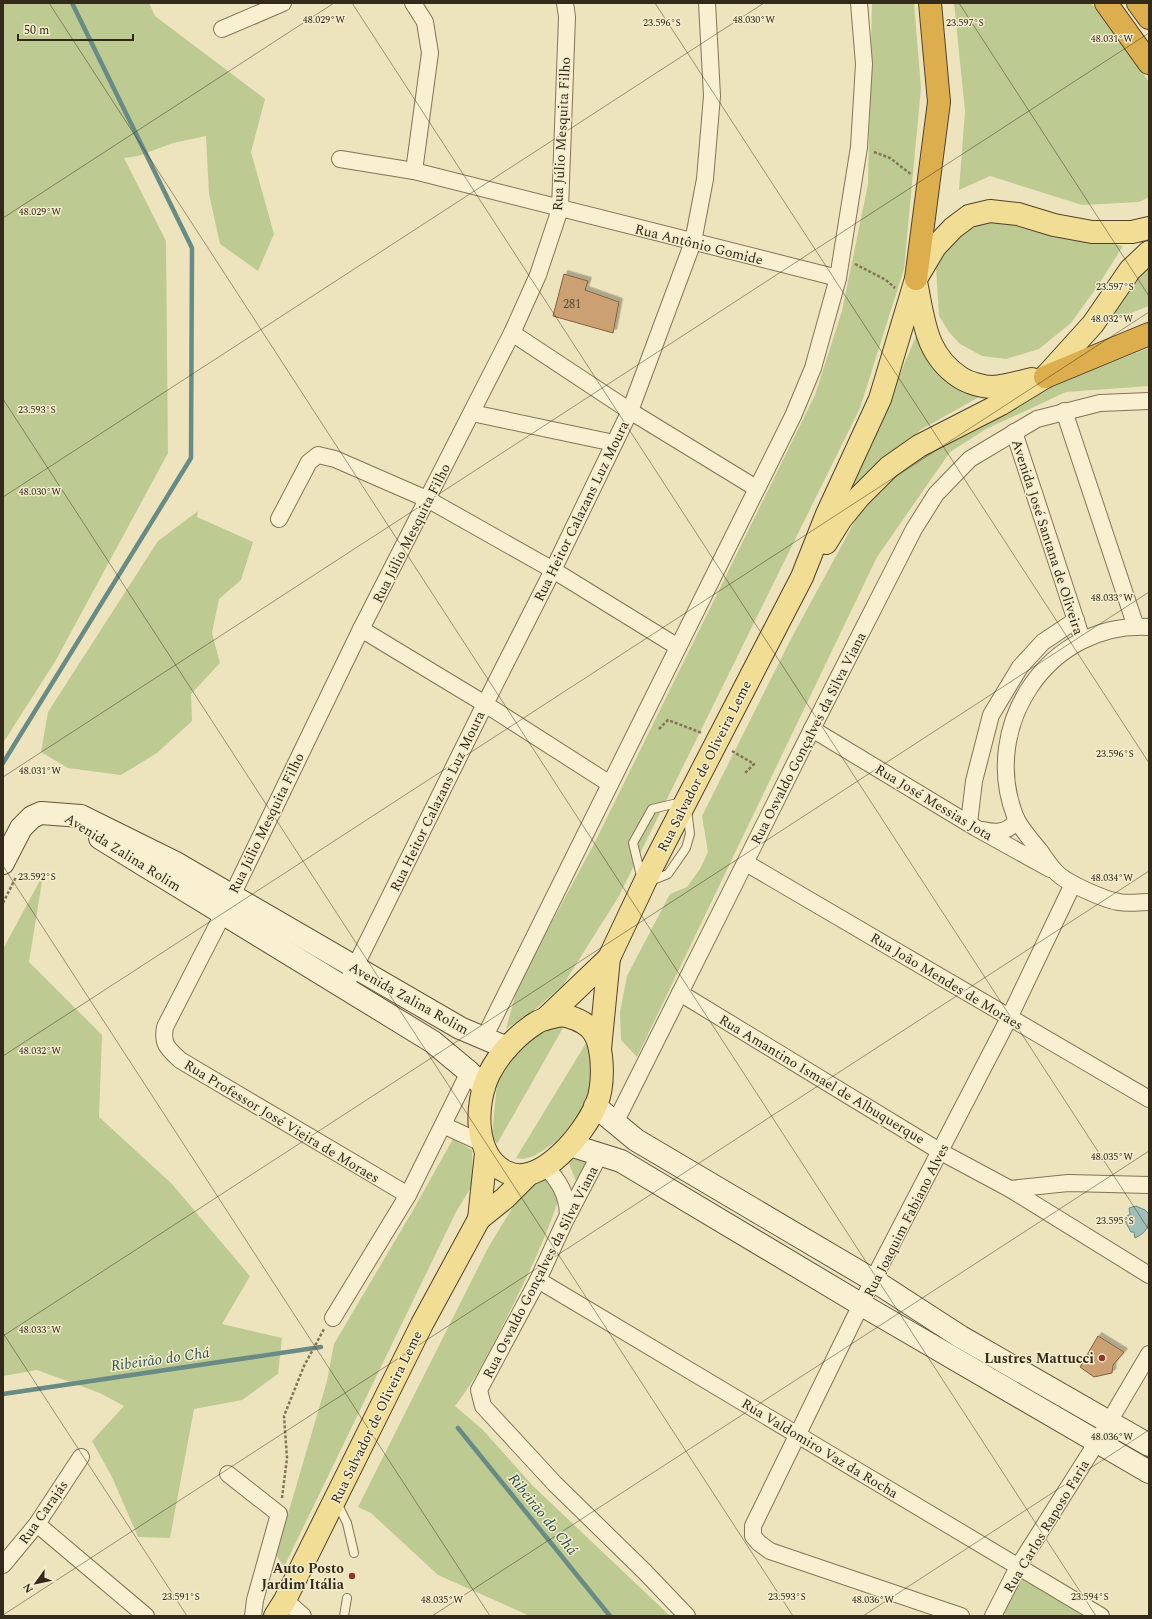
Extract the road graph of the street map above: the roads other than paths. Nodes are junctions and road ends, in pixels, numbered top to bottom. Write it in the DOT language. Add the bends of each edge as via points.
graph roads {
  1 [pos="283,3"];
  2 [pos="413,3"];
  3 [pos="565,3"];
  4 [pos="707,3"];
  5 [pos="859,3"];
  6 [pos="930,3"];
  7 [pos="1106,3"];
  8 [pos="1138,3"];
  9 [pos="1149,18"];
  10 [pos="222,30"];
  11 [pos="1149,63"];
  12 [pos="340,159"];
  13 [pos="414,171"];
  14 [pos="560,209"];
  15 [pos="1149,228"];
  16 [pos="693,242"];
  17 [pos="1149,252"];
  18 [pos="838,278"];
  19 [pos="916,279"];
  20 [pos="512,333"];
  21 [pos="1149,334"];
  22 [pos="1045,377"];
  23 [pos="1149,401"];
  24 [pos="630,411"];
  25 [pos="1064,411"];
  26 [pos="472,414"];
  27 [pos="1014,432"];
  28 [pos="614,443"];
  29 [pos="756,488"];
  30 [pos="429,500"];
  31 [pos="279,519"];
  32 [pos="553,570"];
  33 [pos="802,577"];
  34 [pos="1076,620"];
  35 [pos="1143,627"];
  36 [pos="361,629"];
  37 [pos="1083,641"];
  38 [pos="678,647"];
  39 [pos="484,704"];
  40 [pos="812,729"];
  41 [pos="610,784"];
  42 [pos="1016,818"];
  43 [pos="972,825"];
  44 [pos="3,863"];
  45 [pos="746,863"];
  46 [pos="1057,873"];
  47 [pos="1073,884"];
  48 [pos="1149,902"];
  49 [pos="227,904"];
  50 [pos="609,958"];
  51 [pos="355,968"];
  52 [pos="345,988"];
  53 [pos="680,993"];
  54 [pos="1009,1018"];
  55 [pos="545,1019"];
  56 [pos="484,1038"];
  57 [pos="163,1039"];
  58 [pos="507,1048"];
  59 [pos="600,1049"];
  60 [pos="477,1080"];
  61 [pos="1149,1099"];
  62 [pos="595,1106"];
  63 [pos="615,1123"];
  64 [pos="443,1125"];
  65 [pos="570,1145"];
  66 [pos="484,1148"];
  67 [pos="941,1152"];
  68 [pos="600,1154"];
  69 [pos="537,1170"];
  70 [pos="1149,1185"];
  71 [pos="1010,1189"];
  72 [pos="408,1195"];
  73 [pos="568,1214"];
  74 [pos="479,1219"];
  75 [pos="1149,1275"];
  76 [pos="538,1280"];
  77 [pos="873,1280"];
  78 [pos="862,1305"];
  79 [pos="334,1318"];
  80 [pos="1149,1354"];
  81 [pos="1109,1421"];
  82 [pos="798,1434"];
  83 [pos="1097,1442"];
  84 [pos="1149,1445"];
  85 [pos="80,1457"];
  86 [pos="1149,1472"];
  87 [pos="228,1474"];
  88 [pos="335,1500"];
  89 [pos="37,1524"];
  90 [pos="354,1553"];
  91 [pos="3,1565"];
  92 [pos="1018,1567"];
  93 [pos="347,1598"];
  94 [pos="280,1608"];
  95 [pos="146,1616"];
  96 [pos="253,1616"];
  97 [pos="303,1616"];
  98 [pos="344,1616"];
  99 [pos="687,1616"];
  100 [pos="961,1616"];
  101 [pos="993,1616"];
  102 [pos="1101,1616"];
  1 -- 10 [label="street"];
  2 -- 13 [label="street" via="424,22 430,53"];
  3 -- 14 [label="street, Rua Júlio Mesquita Filho" via="567,17"];
  4 -- 16 [label="street, Rua Heitor Calazans Luz Moura" via="712,96 705,179"];
  5 -- 18 [label="street" via="864,64 859,147"];
  6 -- 19 [label="highway" via="939,102"];
  7 -- 11 [label="highway"];
  8 -- 9 [label="highway"];
  12 -- 13 [label="street, Rua Antônio Gomide"];
  13 -- 14 [label="street, Rua Antônio Gomide"];
  14 -- 16 [label="street, Rua Antônio Gomide"];
  14 -- 20 [label="street, Rua Júlio Mesquita Filho" via="538,275"];
  15 -- 19 [label="main road" via="1132,232 1092,232 1054,225 1018,214 990,211 969,216 953,228 934,247"];
  16 -- 18 [label="street, Rua Antônio Gomide"];
  16 -- 24 [label="street, Rua Heitor Calazans Luz Moura"];
  17 -- 22 [label="main road" via="1130,270 1093,324"];
  18 -- 29 [label="street" via="813,368 793,416"];
  19 -- 22 [label="main road" via="923,317 933,350 947,368 968,382 992,387"];
  19 -- 33 [label="main road" via="880,399 827,514"];
  20 -- 24 [label="street"];
  20 -- 26 [label="street, Rua Júlio Mesquita Filho"];
  21 -- 22 [label="highway"];
  22 -- 33 [label="main road" via="1001,404 919,446 889,467 850,508"];
  23 -- 25 [label="street, Rua Osvaldo Gonçalves da Silva Viana" via="1100,403"];
  24 -- 28 [label="street, Rua Heitor Calazans Luz Moura"];
  24 -- 29 [label="street"];
  25 -- 27 [label="street, Rua Osvaldo Gonçalves da Silva Viana" via="1037,419"];
  25 -- 35 [label="street"];
  26 -- 28 [label="street"];
  26 -- 30 [label="street, Rua Júlio Mesquita Filho"];
  27 -- 34 [label="street, Avenida José Santana de Oliveira"];
  27 -- 40 [label="street, Rua Osvaldo Gonçalves da Silva Viana" via="970,459 936,494 914,530"];
  28 -- 32 [label="street, Rua Heitor Calazans Luz Moura"];
  29 -- 38 [label="street"];
  30 -- 31 [label="street" via="335,459 318,456 309,462"];
  30 -- 32 [label="street"];
  30 -- 36 [label="street, Rua Júlio Mesquita Filho"];
  32 -- 38 [label="street"];
  32 -- 39 [label="street, Rua Heitor Calazans Luz Moura"];
  33 -- 50 [label="main road, Rua Salvador de Oliveira Leme" via="643,884"];
  34 -- 37 [label="street, Avenida José Santana de Oliveira"];
  34 -- 43 [label="street" via="1043,642 1020,667 991,715 974,781"];
  35 -- 37 [label="street" via="1109,631"];
  36 -- 39 [label="street"];
  36 -- 49 [label="street, Rua Júlio Mesquita Filho"];
  37 -- 42 [label="street" via="1057,656 1036,677 1018,709 1010,730 1005,760 1007,789"];
  38 -- 41 [label="street"];
  39 -- 41 [label="street"];
  39 -- 51 [label="street, Rua Heitor Calazans Luz Moura"];
  40 -- 43 [label="street, Rua José Messias Jota"];
  40 -- 45 [label="street, Rua Osvaldo Gonçalves da Silva Viana"];
  41 -- 56 [label="street"];
  42 -- 43 [label="street" via="1011,827 1000,832"];
  42 -- 46 [label="street"];
  43 -- 46 [label="street, Rua José Messias Jota"];
  44 -- 49 [label="main road, Avenida Zalina Rolim" via="26,821 40,813 81,816 116,831 174,862"];
  45 -- 53 [label="street, Rua Osvaldo Gonçalves da Silva Viana"];
  45 -- 54 [label="street, Rua João Mendes de Moraes"];
  46 -- 47 [label="street"];
  47 -- 48 [label="street" via="1118,902"];
  47 -- 54 [label="street, Rua Joaquim Fabiano Alves"];
  49 -- 51 [label="main road, Avenida Zalina Rolim"];
  49 -- 52 [label="main road, Avenida Zalina Rolim"];
  49 -- 57 [label="street, Rua Júlio Mesquita Filho" via="165,1027"];
  50 -- 55 [label="main road"];
  50 -- 59 [label="main road"];
  51 -- 52 [label="street, Rua Heitor Calazans Luz Moura"];
  51 -- 56 [label="main road, Avenida Zalina Rolim" via="460,1028"];
  52 -- 60 [label="main road, Avenida Zalina Rolim" via="433,1042"];
  53 -- 63 [label="street, Rua Osvaldo Gonçalves da Silva Viana"];
  53 -- 67 [label="street, Rua Amantino Ismael de Albuquerque"];
  54 -- 61 [label="street, Rua João Mendes de Moraes"];
  54 -- 67 [label="street, Rua Joaquim Fabiano Alves"];
  55 -- 58 [label="main road" via="523,1032"];
  55 -- 59 [label="main road" via="562,1015 577,1018 590,1028"];
  56 -- 58 [label="main road, Avenida Zalina Rolim"];
  57 -- 72 [label="street, Rua Professor José Vieira de Moraes" via="169,1050 180,1060"];
  58 -- 60 [label="main road" via="493,1068"];
  59 -- 62 [label="main road" via="600,1089"];
  60 -- 64 [label="street"];
  60 -- 66 [label="main road" via="479,1127"];
  62 -- 63 [label="main road"];
  62 -- 65 [label="main road" via="588,1121"];
  63 -- 77 [label="main road" via="636,1140"];
  64 -- 66 [label="street"];
  64 -- 72 [label="street"];
  65 -- 68 [label="main road"];
  65 -- 69 [label="main road"];
  66 -- 69 [label="main road" via="494,1163 505,1172 519,1176"];
  66 -- 74 [label="main road"];
  67 -- 71 [label="street, Rua Amantino Ismael de Albuquerque"];
  67 -- 77 [label="street, Rua Joaquim Fabiano Alves"];
  68 -- 73 [label="street, Rua Osvaldo Gonçalves da Silva Viana"];
  68 -- 78 [label="main road" via="621,1161"];
  69 -- 73 [label="street" via="556,1178 566,1196"];
  69 -- 74 [label="main road"];
  70 -- 71 [label="street" via="1068,1183"];
  71 -- 75 [label="street, Rua Amantino Ismael de Albuquerque"];
  72 -- 79 [label="street"];
  73 -- 76 [label="street, Rua Osvaldo Gonçalves da Silva Viana"];
  74 -- 88 [label="main road, Rua Salvador de Oliveira Leme" via="422,1324"];
  76 -- 82 [label="street, Rua Valdomiro Vaz da Rocha"];
  76 -- 99 [label="street, Rua Osvaldo Gonçalves da Silva Viana" via="479,1390 483,1406 555,1484"];
  77 -- 78 [label="street, Rua Joaquim Fabiano Alves"];
  77 -- 81 [label="main road" via="961,1337"];
  78 -- 82 [label="street, Rua Joaquim Fabiano Alves"];
  78 -- 83 [label="main road"];
  80 -- 81 [label="street, Rua Carlos Raposo Faria"];
  81 -- 83 [label="street, Rua Carlos Raposo Faria"];
  81 -- 84 [label="main road"];
  82 -- 92 [label="street, Rua Valdomiro Vaz da Rocha"];
  82 -- 100 [label="street, Rua Joaquim Fabiano Alves" via="753,1526 753,1536 759,1543 770,1551"];
  83 -- 86 [label="main road"];
  83 -- 92 [label="street, Rua Carlos Raposo Faria"];
  85 -- 89 [label="street, Rua Carajás"];
  87 -- 96 [label="street" via="279,1514 255,1600"];
  88 -- 90 [label="lane" via="347,1523"];
  88 -- 94 [label="main road, Rua Salvador de Oliveira Leme"];
  89 -- 91 [label="street, Rua Carajás"];
  89 -- 95 [label="street"];
  92 -- 101 [label="street, Rua Carlos Raposo Faria"];
  92 -- 102 [label="street, Rua Valdomiro Vaz da Rocha"];
  93 -- 98 [label="lane"];
  94 -- 97 [label="street"];
}
